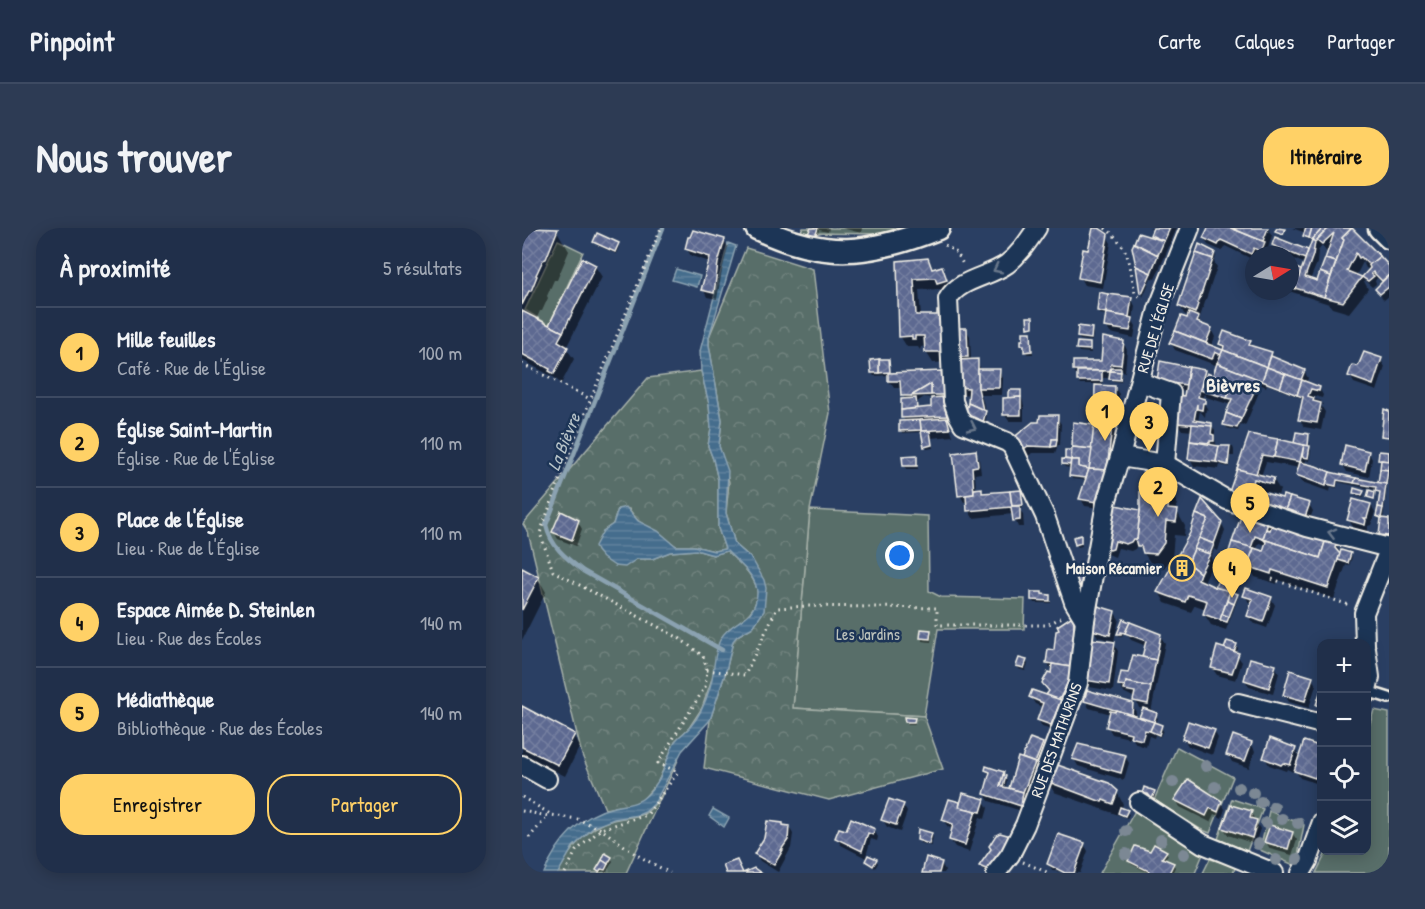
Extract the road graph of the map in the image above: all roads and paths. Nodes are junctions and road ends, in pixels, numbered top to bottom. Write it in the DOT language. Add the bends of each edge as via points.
graph roads {
  1 [pos="661,228"];
  2 [pos="757,228"];
  3 [pos="1036,228"];
  4 [pos="1105,228"];
  5 [pos="1190,228"];
  6 [pos="1380,228"];
  7 [pos="936,229"];
  8 [pos="1389,237"];
  9 [pos="971,281"];
  10 [pos="1158,309"];
  11 [pos="522,364"];
  12 [pos="1140,382"];
  13 [pos="591,399"];
  14 [pos="1120,457"];
  15 [pos="1165,464"];
  16 [pos="1389,549"];
  17 [pos="1272,579"];
  18 [pos="1364,613"];
  19 [pos="1085,620"];
  20 [pos="1047,625"];
  21 [pos="1365,639"];
  22 [pos="707,670"];
  23 [pos="1371,694"];
  24 [pos="1389,698"];
  25 [pos="1238,703"];
  26 [pos="1317,723"];
  27 [pos="522,765"];
  28 [pos="548,778"];
  29 [pos="522,797"];
  30 [pos="1139,802"];
  31 [pos="522,811"];
  32 [pos="550,816"];
  33 [pos="601,829"];
  34 [pos="1317,836"];
  35 [pos="527,840"];
  36 [pos="1010,855"];
  37 [pos="565,873"];
  38 [pos="670,873"];
  39 [pos="996,873"];
  40 [pos="1049,873"];
  41 [pos="1274,873"];
  42 [pos="1301,873"];
  1 -- 13 [label="path"];
  2 -- 7 [label="street" via="801,245 847,251 895,243"];
  3 -- 9 [label="street, one-way" via="1019,254 1006,265"];
  4 -- 10 [label="path" via="1119,238 1128,254 1135,293"];
  5 -- 10 [label="street, RUE DE L'ÉGLISE"];
  6 -- 8 [label="street"];
  7 -- 9 [label="path" via="936,239 957,253"];
  9 -- 19 [label="street, one-way" via="953,289 948,299 953,401 963,424 1012,446 1045,516 1074,602"];
  10 -- 12 [label="street, RUE DE L'ÉGLISE"];
  11 -- 13 [label="path"];
  12 -- 14 [label="street, RUE DE L'ÉGLISE"];
  12 -- 15 [label="street" via="1171,393"];
  13 -- 22 [label="path" via="540,532 553,571 680,638 703,656"];
  14 -- 15 [label="street"];
  14 -- 19 [label="street, RUE DES MATHURINS" via="1106,503"];
  16 -- 15 [label="street, one-way" via="1227,500"];
  16 -- 18 [label="street"];
  17 -- 18 [label="path"];
  18 -- 21 [label="street"];
  19 -- 36 [label="street, RUE DES MATHURINS" via="1078,683"];
  20 -- 22 [label="path" via="937,625 937,608 777,608 746,675"];
  22 -- 33 [label="path" via="705,687 658,763 678,772 647,815"];
  23 -- 24 [label="lane"];
  25 -- 26 [label="street"];
  27 -- 28 [label="street"];
  29 -- 32 [label="path"];
  30 -- 41 [label="street" via="1203,844"];
  31 -- 32 [label="path"];
  32 -- 33 [label="path" via="577,819"];
  32 -- 35 [label="path"];
  33 -- 37 [label="path" via="576,851"];
  33 -- 38 [label="path"];
  34 -- 42 [label="street"];
  36 -- 39 [label="street, RUE DES MATHURINS"];
  36 -- 40 [label="path"];
}
